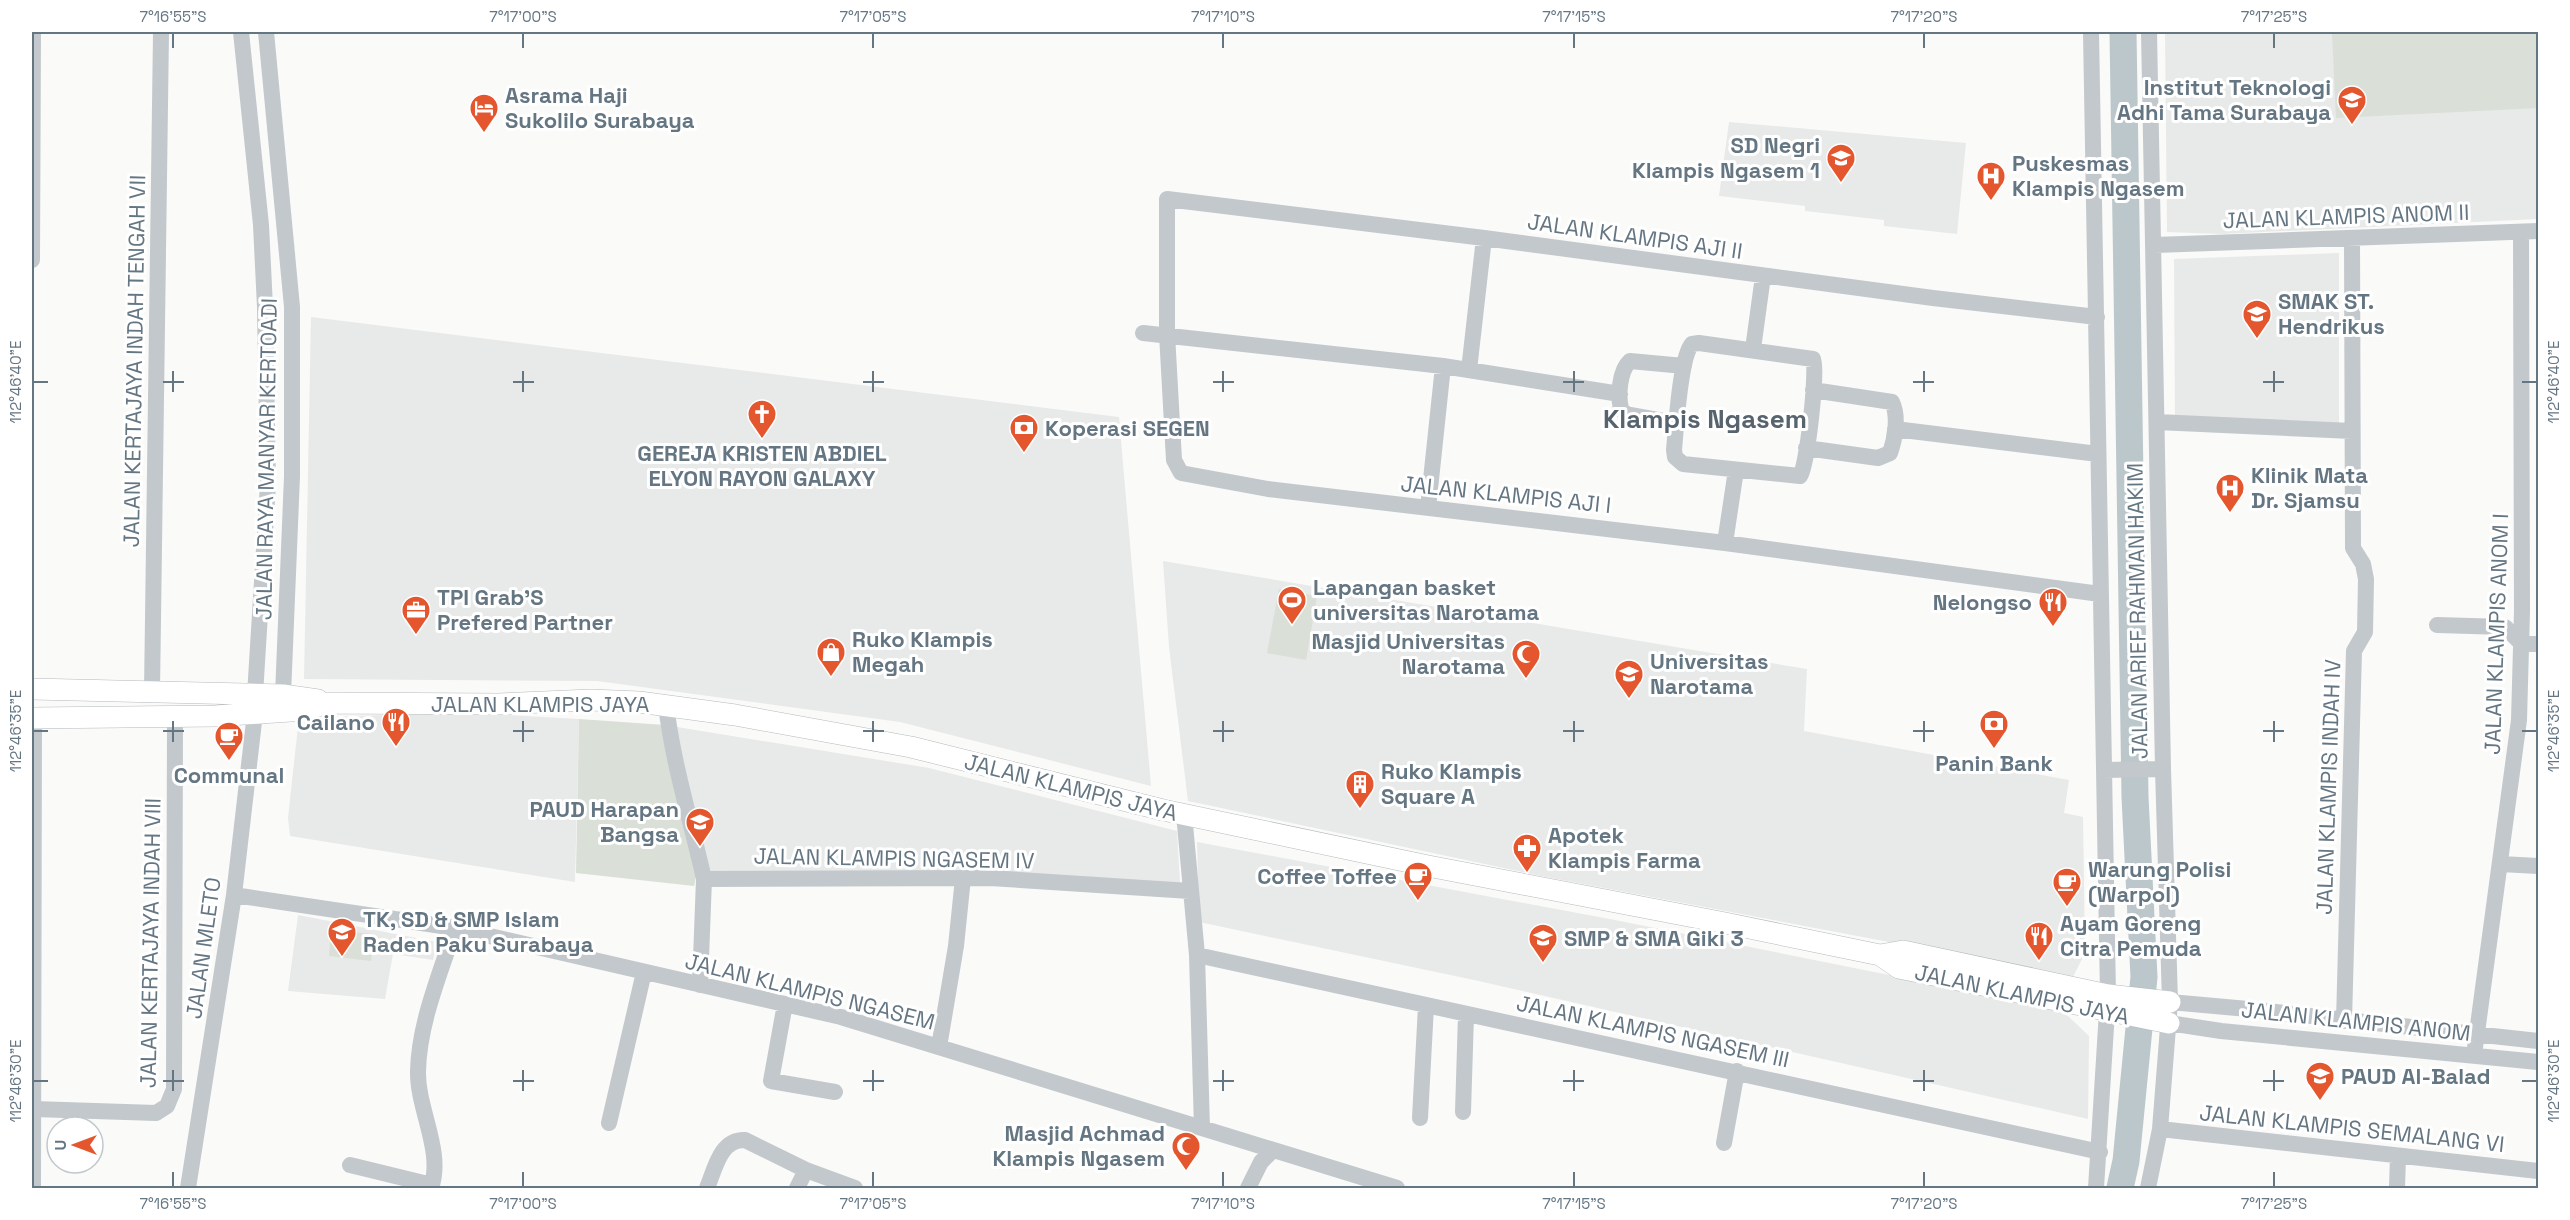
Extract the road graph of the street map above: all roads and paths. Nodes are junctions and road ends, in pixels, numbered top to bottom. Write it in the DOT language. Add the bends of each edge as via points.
graph roads {
  1 [pos="33,32"];
  2 [pos="160,32"];
  3 [pos="241,32"];
  4 [pos="266,32"];
  5 [pos="2091,32"];
  6 [pos="2149,32"];
  7 [pos="1167,200"];
  8 [pos="272,224"];
  9 [pos="2538,231"];
  10 [pos="2521,232"];
  11 [pos="1484,238"];
  12 [pos="2352,238"];
  13 [pos="2155,245"];
  14 [pos="32,260"];
  15 [pos="1763,276"];
  16 [pos="2097,317"];
  17 [pos="1143,333"];
  18 [pos="1167,334"];
  19 [pos="1753,349"];
  20 [pos="1443,366"];
  21 [pos="1684,366"];
  22 [pos="1469,370"];
  23 [pos="1814,390"];
  24 [pos="1620,394"];
  25 [pos="2157,422"];
  26 [pos="1676,423"];
  27 [pos="1895,429"];
  28 [pos="2352,431"];
  29 [pos="1806,448"];
  30 [pos="2098,454"];
  31 [pos="1736,470"];
  32 [pos="1428,508"];
  33 [pos="1725,543"];
  34 [pos="2100,594"];
  35 [pos="2530,611"];
  36 [pos="2437,625"];
  37 [pos="2505,627"];
  38 [pos="2530,644"];
  39 [pos="32,689"];
  40 [pos="152,692"];
  41 [pos="216,694"];
  42 [pos="267,702"];
  43 [pos="666,705"];
  44 [pos="215,716"];
  45 [pos="175,718"];
  46 [pos="33,719"];
  47 [pos="2163,769"];
  48 [pos="2108,770"];
  49 [pos="1184,814"];
  50 [pos="2501,864"];
  51 [pos="2538,866"];
  52 [pos="963,878"];
  53 [pos="704,879"];
  54 [pos="1190,891"];
  55 [pos="234,895"];
  56 [pos="455,928"];
  57 [pos="1197,955"];
  58 [pos="644,972"];
  59 [pos="700,985"];
  60 [pos="785,1004"];
  61 [pos="2113,1005"];
  62 [pos="1426,1006"];
  63 [pos="2222,1006"];
  64 [pos="2162,1012"];
  65 [pos="1466,1015"];
  66 [pos="2344,1021"];
  67 [pos="2221,1031"];
  68 [pos="2477,1035"];
  69 [pos="2538,1041"];
  70 [pos="939,1047"];
  71 [pos="2474,1055"];
  72 [pos="2538,1062"];
  73 [pos="1737,1071"];
  74 [pos="835,1092"];
  75 [pos="34,1109"];
  76 [pos="1463,1112"];
  77 [pos="1420,1118"];
  78 [pos="609,1124"];
  79 [pos="1202,1128"];
  80 [pos="2160,1129"];
  81 [pos="1724,1143"];
  82 [pos="1272,1151"];
  83 [pos="2100,1152"];
  84 [pos="2398,1156"];
  85 [pos="350,1165"];
  86 [pos="806,1170"];
  87 [pos="2538,1171"];
  88 [pos="432,1187"];
  89 [pos="33,1188"];
  90 [pos="188,1188"];
  91 [pos="707,1188"];
  92 [pos="797,1188"];
  93 [pos="855,1188"];
  94 [pos="1248,1188"];
  95 [pos="1392,1188"];
  96 [pos="2096,1188"];
  97 [pos="2148,1188"];
  98 [pos="2397,1188"];
  1 -- 14 [label="street"];
  2 -- 40 [label="street, JALAN KERTAJAYA INDAH TENGAH VII"];
  3 -- 8 [label="street, JALAN RAYA MANYAR KERTOADI"];
  4 -- 8 [label="street, JALAN RAYA MANYAR KERTOADI"];
  5 -- 16 [label="street, JALAN ARIEF RAHMAN HAKIM"];
  6 -- 13 [label="street, JALAN ARIEF RAHMAN HAKIM"];
  7 -- 11 [label="street, JALAN KLAMPIS AJI II"];
  7 -- 18 [label="street, JALAN KLAMPIS AJI I"];
  8 -- 42 [label="street, JALAN RAYA MANYAR KERTOADI"];
  8 -- 42 [label="street, JALAN RAYA MANYAR KERTOADI" via="291,307 292,476"];
  9 -- 10 [label="street, JALAN KLAMPIS ANOM II"];
  10 -- 12 [label="street, JALAN KLAMPIS ANOM II"];
  10 -- 35 [label="street, JALAN KLAMPIS ANOM I"];
  11 -- 15 [label="street, JALAN KLAMPIS AJI II"];
  11 -- 22 [label="street"];
  12 -- 13 [label="street, JALAN KLAMPIS ANOM II"];
  12 -- 28 [label="street, JALAN KLAMPIS INDAH IV"];
  13 -- 25 [label="street, JALAN ARIEF RAHMAN HAKIM"];
  15 -- 16 [label="street, JALAN KLAMPIS AJI II"];
  15 -- 19 [label="street"];
  16 -- 30 [label="street, JALAN ARIEF RAHMAN HAKIM"];
  17 -- 18 [label="street"];
  18 -- 20 [label="street"];
  18 -- 32 [label="street, JALAN KLAMPIS AJI I" via="1174,460 1181,473 1268,489"];
  19 -- 21 [label="street" via="1692,344"];
  19 -- 23 [label="street" via="1813,359"];
  20 -- 22 [label="street"];
  20 -- 32 [label="street"];
  21 -- 24 [label="street" via="1630,361 1624,369"];
  21 -- 26 [label="street"];
  22 -- 24 [label="street"];
  23 -- 27 [label="street" via="1892,402"];
  23 -- 29 [label="street"];
  24 -- 26 [label="street" via="1621,409 1626,414"];
  25 -- 28 [label="street"];
  25 -- 47 [label="street, JALAN ARIEF RAHMAN HAKIM"];
  26 -- 31 [label="street" via="1674,450 1678,461"];
  27 -- 29 [label="street" via="1890,453 1878,458"];
  27 -- 30 [label="street"];
  28 -- 66 [label="street, JALAN KLAMPIS INDAH IV" via="2353,548 2365,570 2365,632 2354,651"];
  29 -- 31 [label="street" via="1800,476"];
  30 -- 34 [label="street, JALAN ARIEF RAHMAN HAKIM"];
  31 -- 33 [label="street"];
  32 -- 33 [label="street, JALAN KLAMPIS AJI I"];
  33 -- 34 [label="street, JALAN KLAMPIS AJI I"];
  34 -- 48 [label="street, JALAN ARIEF RAHMAN HAKIM"];
  35 -- 37 [label="street"];
  35 -- 38 [label="street, JALAN KLAMPIS ANOM I"];
  36 -- 37 [label="street"];
  37 -- 38 [label="street"];
  38 -- 50 [label="street, JALAN KLAMPIS ANOM I"];
  39 -- 40 [label="main road"];
  40 -- 41 [label="main road"];
  41 -- 42 [label="main road"];
  41 -- 44 [label="main road"];
  42 -- 43 [label="main road, JALAN KLAMPIS JAYA" via="305,710 327,703 591,700"];
  42 -- 44 [label="main road"];
  42 -- 55 [label="street, JALAN MLETO"];
  43 -- 49 [label="main road, JALAN KLAMPIS JAYA" via="912,747"];
  43 -- 53 [label="street" via="671,748"];
  44 -- 45 [label="main road"];
  45 -- 46 [label="main road"];
  45 -- 75 [label="street, JALAN KERTAJAYA INDAH VIII" via="174,1089 167,1106 156,1113"];
  46 -- 75 [label="street"];
  47 -- 48 [label="street"];
  47 -- 64 [label="street, JALAN ARIEF RAHMAN HAKIM"];
  48 -- 61 [label="street, JALAN ARIEF RAHMAN HAKIM"];
  49 -- 54 [label="street"];
  49 -- 61 [label="main road, JALAN KLAMPIS JAYA" via="1494,880 1880,955 1899,968"];
  50 -- 51 [label="street"];
  50 -- 68 [label="street, JALAN KLAMPIS ANOM I"];
  52 -- 53 [label="street, JALAN KLAMPIS NGASEM IV"];
  52 -- 54 [label="street, JALAN KLAMPIS NGASEM IV"];
  52 -- 70 [label="street"];
  53 -- 59 [label="street"];
  54 -- 57 [label="street"];
  55 -- 56 [label="street, JALAN KLAMPIS NGASEM"];
  55 -- 90 [label="street, JALAN MLETO"];
  56 -- 58 [label="street, JALAN KLAMPIS NGASEM"];
  56 -- 88 [label="street" via="420,1048 419,1095 432,1147"];
  57 -- 62 [label="street, JALAN KLAMPIS NGASEM III"];
  57 -- 79 [label="street"];
  58 -- 59 [label="street, JALAN KLAMPIS NGASEM"];
  58 -- 78 [label="street"];
  59 -- 60 [label="street, JALAN KLAMPIS NGASEM"];
  60 -- 70 [label="street, JALAN KLAMPIS NGASEM"];
  60 -- 74 [label="street" via="771,1081"];
  61 -- 64 [label="main road, JALAN KLAMPIS JAYA"];
  61 -- 83 [label="street, JALAN ARIEF RAHMAN HAKIM"];
  62 -- 65 [label="street, JALAN KLAMPIS NGASEM III"];
  62 -- 77 [label="street"];
  63 -- 64 [label="street, JALAN KLAMPIS ANOM"];
  63 -- 66 [label="street, JALAN KLAMPIS ANOM"];
  63 -- 67 [label="street"];
  64 -- 67 [label="street, JALAN KLAMPIS ANOM"];
  64 -- 80 [label="street, JALAN ARIEF RAHMAN HAKIM"];
  65 -- 73 [label="street, JALAN KLAMPIS NGASEM III"];
  65 -- 76 [label="street"];
  66 -- 68 [label="street, JALAN KLAMPIS ANOM"];
  67 -- 71 [label="street, JALAN KLAMPIS ANOM"];
  68 -- 69 [label="street, JALAN KLAMPIS ANOM"];
  68 -- 71 [label="street, JALAN KLAMPIS ANOM I"];
  70 -- 79 [label="street, JALAN KLAMPIS NGASEM"];
  71 -- 72 [label="street, JALAN KLAMPIS ANOM"];
  73 -- 81 [label="street"];
  73 -- 83 [label="street, JALAN KLAMPIS NGASEM III"];
  75 -- 89 [label="street"];
  79 -- 82 [label="street, JALAN KLAMPIS NGASEM"];
  80 -- 84 [label="street, JALAN KLAMPIS SEMALANG VI"];
  80 -- 97 [label="street, JALAN ARIEF RAHMAN HAKIM"];
  82 -- 94 [label="street" via="1261,1162"];
  82 -- 95 [label="street, JALAN KLAMPIS NGASEM"];
  83 -- 96 [label="street, JALAN ARIEF RAHMAN HAKIM"];
  84 -- 87 [label="street, JALAN KLAMPIS SEMALANG VI"];
  84 -- 98 [label="street"];
  85 -- 88 [label="street"];
  86 -- 91 [label="street" via="745,1140 735,1140 722,1150"];
  86 -- 92 [label="street"];
  86 -- 93 [label="street"];
}
